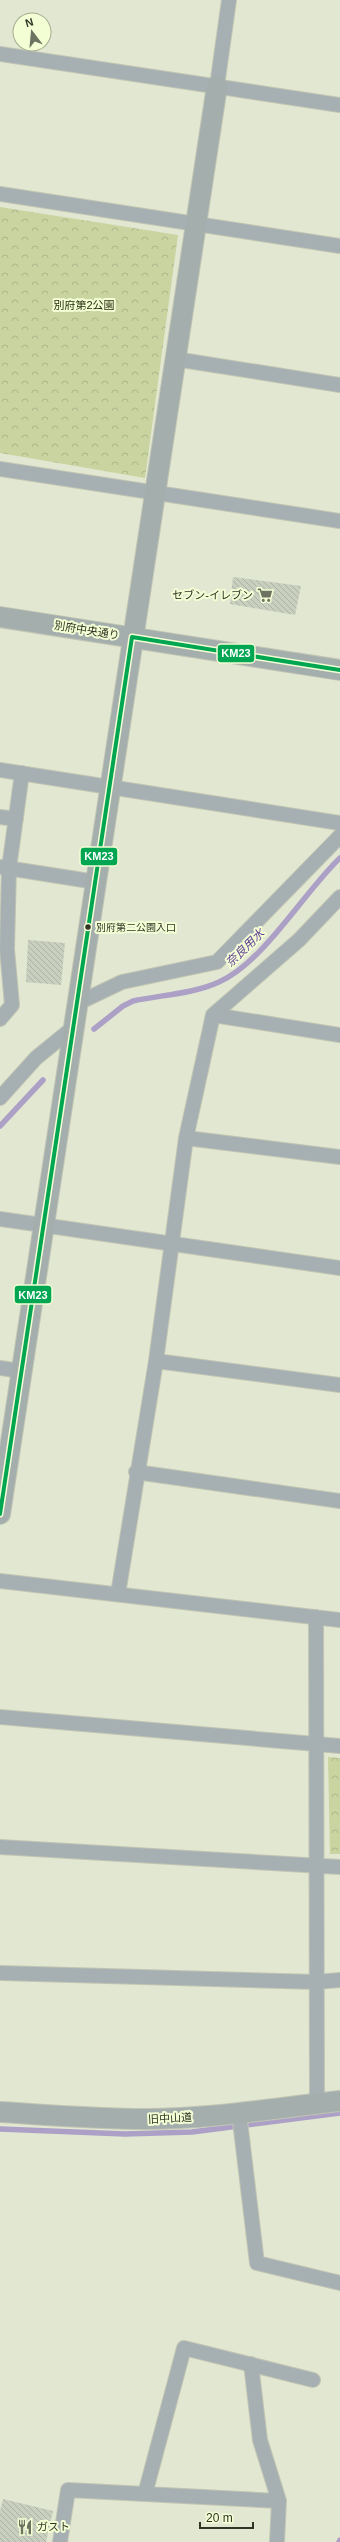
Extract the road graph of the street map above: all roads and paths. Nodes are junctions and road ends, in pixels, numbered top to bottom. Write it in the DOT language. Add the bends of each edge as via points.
graph roads {
  1 [pos="230,0"];
  2 [pos="0,54"];
  3 [pos="217,86"];
  4 [pos="340,105"];
  5 [pos="0,194"];
  6 [pos="196,224"];
  7 [pos="340,246"];
  8 [pos="175,359"];
  9 [pos="340,386"];
  10 [pos="0,469"];
  11 [pos="155,493"];
  12 [pos="340,521"];
  13 [pos="0,617"];
  14 [pos="132,637"];
  15 [pos="340,670"];
  16 [pos="0,770"];
  17 [pos="22,773"];
  18 [pos="110,786"];
  19 [pos="0,817"];
  20 [pos="16,819"];
  21 [pos="340,823"];
  22 [pos="340,836"];
  23 [pos="4,867"];
  24 [pos="96,882"];
  25 [pos="340,897"];
  26 [pos="4,943"];
  27 [pos="78,1003"];
  28 [pos="213,1015"];
  29 [pos="0,1019"];
  30 [pos="74,1027"];
  31 [pos="340,1035"];
  32 [pos="0,1098"];
  33 [pos="186,1138"];
  34 [pos="340,1157"];
  35 [pos="0,1219"];
  36 [pos="43,1225"];
  37 [pos="171,1245"];
  38 [pos="340,1268"];
  39 [pos="156,1361"];
  40 [pos="0,1368"];
  41 [pos="21,1371"];
  42 [pos="340,1385"];
  43 [pos="136,1472"];
  44 [pos="340,1501"];
  45 [pos="0,1514"];
  46 [pos="0,1581"];
  47 [pos="118,1594"];
  48 [pos="316,1617"];
  49 [pos="340,1620"];
  50 [pos="0,1717"];
  51 [pos="316,1744"];
  52 [pos="340,1746"];
  53 [pos="0,1847"];
  54 [pos="316,1867"];
  55 [pos="340,1867"];
  56 [pos="0,1973"];
  57 [pos="340,1980"];
  58 [pos="316,1982"];
  59 [pos="340,2101"];
  60 [pos="317,2104"];
  61 [pos="0,2112"];
  62 [pos="239,2113"];
  63 [pos="340,2283"];
  64 [pos="251,2364"];
  65 [pos="313,2380"];
  66 [pos="145,2494"];
  67 [pos="279,2501"];
  68 [pos="60,2542"];
  69 [pos="277,2542"];
  1 -- 3 [label="street"];
  2 -- 3 [label="street"];
  3 -- 4 [label="street"];
  3 -- 6 [label="street"];
  5 -- 6 [label="street"];
  6 -- 7 [label="street"];
  6 -- 8 [label="street"];
  8 -- 9 [label="street"];
  8 -- 11 [label="street"];
  10 -- 11 [label="street"];
  11 -- 12 [label="street"];
  11 -- 14 [label="street"];
  13 -- 14 [label="street, 別府中央通り"];
  14 -- 15 [label="street, 別府中央通り"];
  14 -- 18 [label="street"];
  16 -- 17 [label="street"];
  17 -- 18 [label="street"];
  17 -- 20 [label="street"];
  18 -- 21 [label="street"];
  18 -- 24 [label="street"];
  19 -- 20 [label="street"];
  20 -- 23 [label="street"];
  22 -- 27 [label="street" via="217,962 122,982"];
  23 -- 24 [label="street"];
  23 -- 26 [label="street"];
  24 -- 27 [label="street"];
  25 -- 28 [label="street" via="299,940"];
  26 -- 29 [label="street" via="12,1005"];
  27 -- 30 [label="street"];
  28 -- 31 [label="street"];
  28 -- 33 [label="street"];
  30 -- 32 [label="street" via="36,1058"];
  30 -- 36 [label="street"];
  33 -- 34 [label="street"];
  33 -- 37 [label="street"];
  35 -- 36 [label="street"];
  36 -- 37 [label="street"];
  36 -- 41 [label="street"];
  37 -- 38 [label="street"];
  37 -- 39 [label="street"];
  39 -- 42 [label="street"];
  39 -- 43 [label="street"];
  40 -- 41 [label="street"];
  41 -- 45 [label="street"];
  43 -- 44 [label="street"];
  43 -- 47 [label="street"];
  46 -- 47 [label="street"];
  47 -- 48 [label="street"];
  48 -- 49 [label="street"];
  48 -- 51 [label="street"];
  50 -- 51 [label="street"];
  51 -- 52 [label="street"];
  51 -- 54 [label="street"];
  53 -- 54 [label="street"];
  54 -- 55 [label="street"];
  54 -- 58 [label="street"];
  56 -- 58 [label="street"];
  57 -- 58 [label="street"];
  58 -- 60 [label="street"];
  59 -- 60 [label="street, 旧中山道"];
  60 -- 62 [label="street, 旧中山道"];
  61 -- 62 [label="street, 旧中山道" via="147,2119"];
  62 -- 63 [label="street" via="257,2263"];
  64 -- 65 [label="street"];
  64 -- 66 [label="street" via="184,2348"];
  64 -- 67 [label="street" via="260,2440"];
  66 -- 67 [label="street"];
  66 -- 68 [label="street" via="68,2490"];
  67 -- 69 [label="street"];
}
